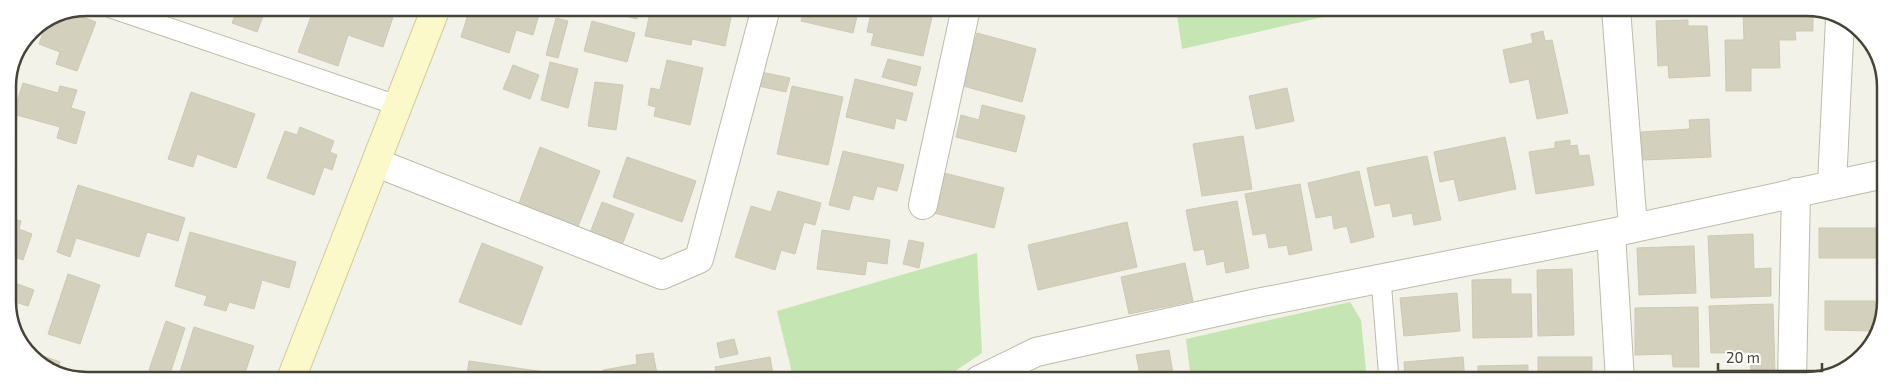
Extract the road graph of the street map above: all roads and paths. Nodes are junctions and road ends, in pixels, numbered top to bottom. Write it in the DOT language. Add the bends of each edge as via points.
graph roads {
  1 [pos="135,16"];
  2 [pos="433,16"];
  3 [pos="764,16"];
  4 [pos="964,16"];
  5 [pos="1616,16"];
  6 [pos="1840,25"];
  7 [pos="399,106"];
  8 [pos="377,162"];
  9 [pos="1877,175"];
  10 [pos="1832,184"];
  11 [pos="1796,192"];
  12 [pos="923,205"];
  13 [pos="1622,230"];
  14 [pos="1381,279"];
  15 [pos="294,372"];
  16 [pos="995,372"];
  17 [pos="1388,372"];
  18 [pos="1620,372"];
  19 [pos="1792,372"];
  1 -- 7 [label="lane"];
  2 -- 7 [label="street"];
  3 -- 8 [label="street" via="698,259 662,275"];
  4 -- 12 [label="street"];
  5 -- 13 [label="street"];
  6 -- 10 [label="street"];
  7 -- 8 [label="street"];
  8 -- 15 [label="street"];
  9 -- 10 [label="street"];
  10 -- 11 [label="street"];
  11 -- 13 [label="street"];
  11 -- 19 [label="street"];
  13 -- 14 [label="street"];
  13 -- 18 [label="street"];
  14 -- 16 [label="street" via="1036,352"];
  14 -- 17 [label="lane"];
}
